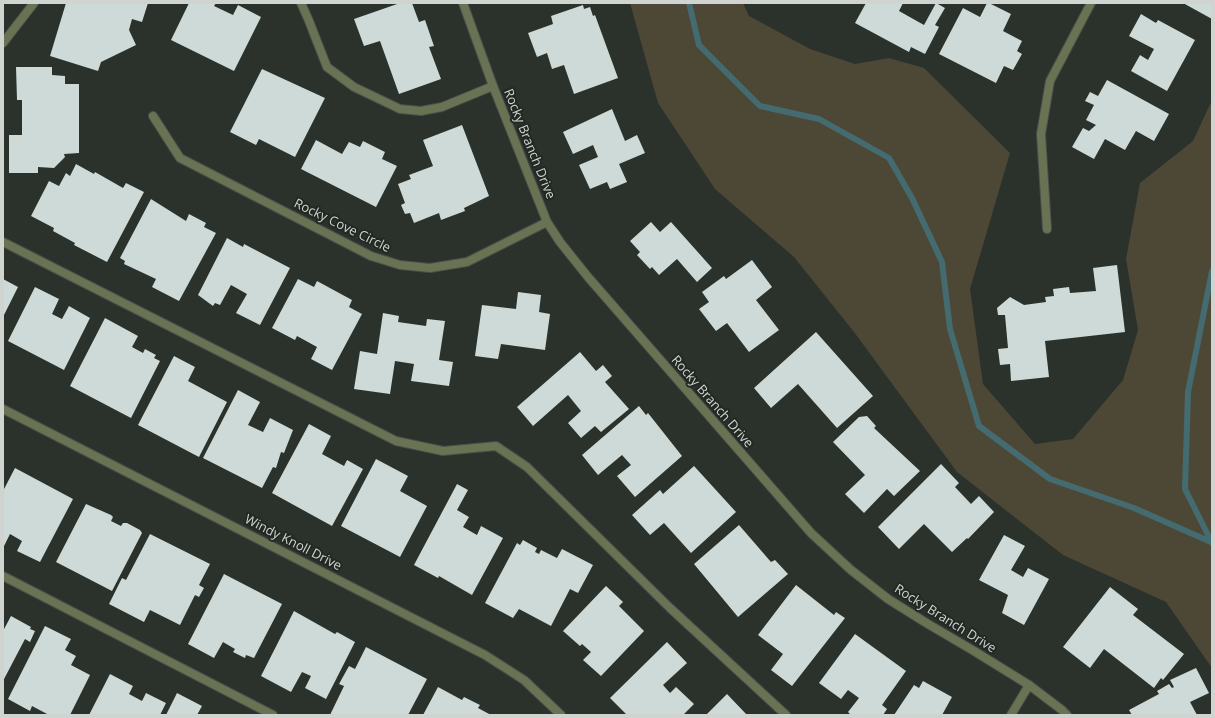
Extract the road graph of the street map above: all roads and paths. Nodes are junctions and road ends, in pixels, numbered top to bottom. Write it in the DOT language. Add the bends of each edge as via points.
graph roads {
  1 [pos="34,3"];
  2 [pos="301,3"];
  3 [pos="463,3"];
  4 [pos="1090,3"];
  5 [pos="3,43"];
  6 [pos="493,86"];
  7 [pos="153,116"];
  8 [pos="547,222"];
  9 [pos="1047,229"];
  10 [pos="3,242"];
  11 [pos="3,409"];
  12 [pos="3,576"];
  13 [pos="1029,685"];
  14 [pos="273,715"];
  15 [pos="561,715"];
  16 [pos="786,715"];
  17 [pos="1011,715"];
  18 [pos="1067,715"];
  1 -- 5 [label="street"];
  2 -- 6 [label="street" via="327,67 354,87 400,109 421,111 442,107"];
  3 -- 6 [label="street, Rocky Branch Drive"];
  4 -- 9 [label="street" via="1050,81 1041,134"];
  6 -- 8 [label="street, Rocky Branch Drive"];
  7 -- 8 [label="street, Rocky Cove Circle" via="180,158 371,256 400,265 430,268 467,262"];
  8 -- 13 [label="street, Rocky Branch Drive" via="588,277 811,533 851,570 888,599"];
  10 -- 16 [label="street" via="396,441 443,451 496,446 527,467 670,608"];
  11 -- 15 [label="street, Windy Knoll Drive" via="484,655 524,680"];
  12 -- 14 [label="street"];
  13 -- 17 [label="street"];
  13 -- 18 [label="street, Rocky Branch Drive"];
}
